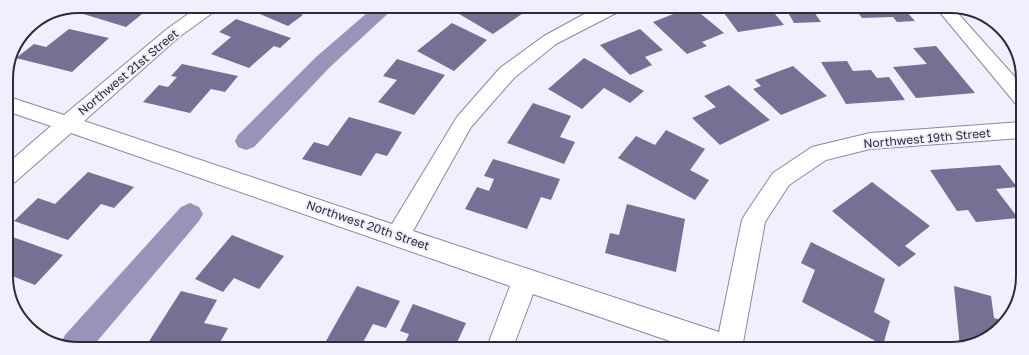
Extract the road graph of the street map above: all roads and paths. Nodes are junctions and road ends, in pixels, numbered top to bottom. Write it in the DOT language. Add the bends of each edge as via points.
graph roads {
  1 [pos="201,13"];
  2 [pos="601,13"];
  3 [pos="949,13"];
  4 [pos="1016,91"];
  5 [pos="13,105"];
  6 [pos="67,123"];
  7 [pos="1016,130"];
  8 [pos="13,171"];
  9 [pos="398,236"];
  10 [pos="525,280"];
  11 [pos="502,342"];
  12 [pos="711,342"];
  13 [pos="730,342"];
  1 -- 6 [label="street, Northwest 21st Street" via="173,33"];
  2 -- 9 [label="street" via="550,40 507,73 464,122"];
  3 -- 4 [label="street"];
  5 -- 6 [label="street, Northwest 20th Street"];
  6 -- 8 [label="street, Northwest 21st Street"];
  6 -- 9 [label="street, Northwest 20th Street"];
  7 -- 13 [label="street, Northwest 19th Street" via="870,140 820,153 781,179 754,220"];
  9 -- 10 [label="street, Northwest 20th Street"];
  10 -- 11 [label="street"];
  10 -- 12 [label="street, Northwest 20th Street"];
}
